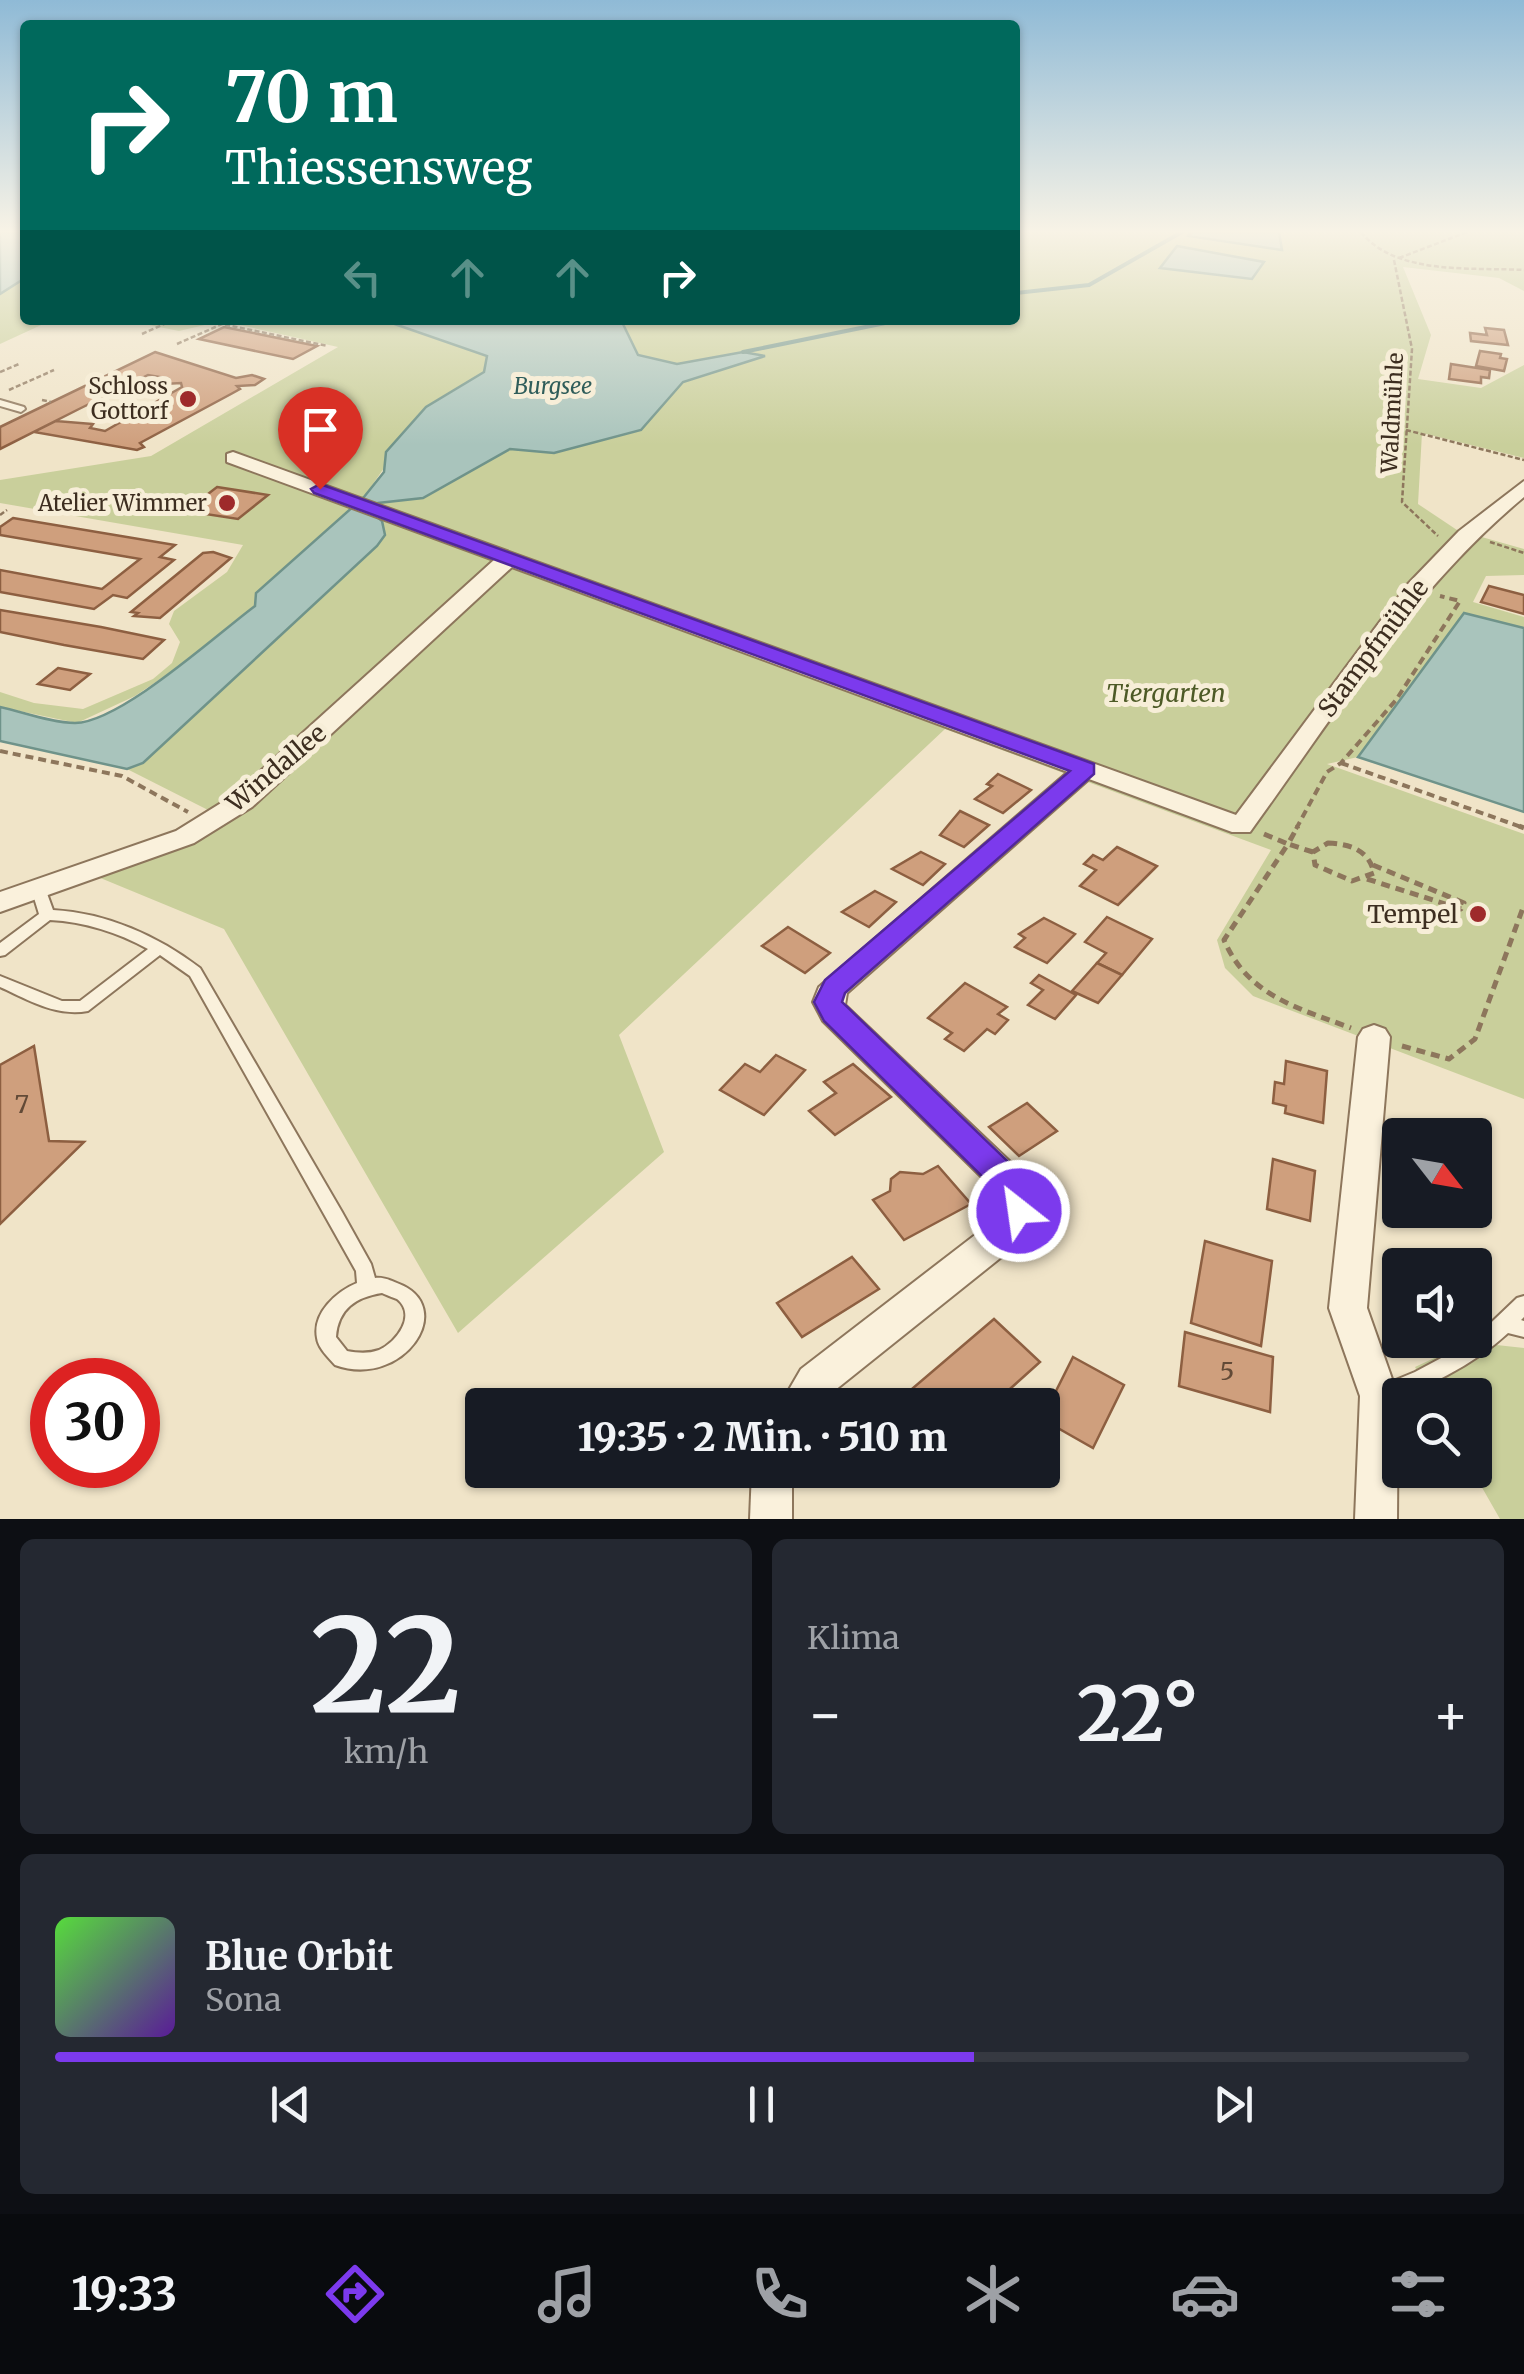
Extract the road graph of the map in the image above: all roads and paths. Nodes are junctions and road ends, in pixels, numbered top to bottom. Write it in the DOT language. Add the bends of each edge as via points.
graph roads {
  1 [pos="1408,303"];
  2 [pos="163,325"];
  3 [pos="220,325"];
  4 [pos="227,325"];
  5 [pos="142,334"];
  6 [pos="177,344"];
  7 [pos="328,346"];
  8 [pos="18,364"];
  9 [pos="54,370"];
  10 [pos="0,372"];
  11 [pos="18,386"];
  12 [pos="42,400"];
  13 [pos="51,402"];
  14 [pos="0,403"];
  15 [pos="22,408"];
  16 [pos="1406,430"];
  17 [pos="232,458"];
  18 [pos="1524,460"];
  19 [pos="1524,487"];
  20 [pos="7,510"];
  21 [pos="0,515"];
  22 [pos="1460,541"];
  23 [pos="1524,553"];
  24 [pos="506,560"];
  25 [pos="1460,601"];
  26 [pos="0,751"];
  27 [pos="1341,764"];
  28 [pos="1086,769"];
  29 [pos="208,823"];
  30 [pos="1240,826"];
  31 [pos="1524,828"];
  32 [pos="1288,844"];
  33 [pos="1313,852"];
  34 [pos="1373,865"];
  35 [pos="1367,879"];
  36 [pos="0,902"];
  37 [pos="42,902"];
  38 [pos="1524,905"];
  39 [pos="160,947"];
  40 [pos="0,951"];
  41 [pos="0,982"];
  42 [pos="1374,1037"];
  43 [pos="368,1286"];
  44 [pos="1524,1304"];
  45 [pos="1515,1327"];
  46 [pos="811,1388"];
  47 [pos="1378,1396"];
  48 [pos="772,1488"];
  49 [pos="772,1519"];
  50 [pos="1376,1519"];
  1 -- 16 [label="path, Waldmühle" via="1414,365"];
  2 -- 5 [label="path"];
  3 -- 6 [label="path"];
  4 -- 7 [label="path"];
  8 -- 10 [label="path"];
  9 -- 11 [label="path"];
  12 -- 13 [label="path"];
  14 -- 15 [label="lane"];
  16 -- 18 [label="path"];
  16 -- 22 [label="path, Waldmühle" via="1402,502"];
  17 -- 24 [label="street"];
  19 -- 22 [label="street, Stampfmühle"];
  20 -- 21 [label="path"];
  22 -- 23 [label="path"];
  22 -- 30 [label="street, Stampfmühle" via="1416,589"];
  24 -- 28 [label="street"];
  24 -- 29 [label="street, Windallee" via="243,800"];
  25 -- 27 [label="path" via="1396,700"];
  26 -- 29 [label="path" via="122,776"];
  27 -- 31 [label="path"];
  27 -- 32 [label="path" via="1327,772"];
  28 -- 30 [label="street"];
  28 -- 46 [label="street" via="834,987 828,1002 834,1014 1012,1185 1019,1211 1001,1236"];
  29 -- 37 [label="street, Windallee"];
  30 -- 32 [label="path"];
  32 -- 33 [label="path"];
  32 -- 42 [label="path" via="1224,940 1233,968 1258,991"];
  33 -- 34 [label="path" via="1340,843"];
  33 -- 35 [label="path" via="1325,874"];
  34 -- 35 [label="path"];
  34 -- 35 [label="path" via="1464,902 1461,909"];
  36 -- 37 [label="street, Windallee"];
  37 -- 39 [label="lane"];
  37 -- 40 [label="lane"];
  38 -- 42 [label="path" via="1474,1038 1449,1059"];
  39 -- 41 [label="lane" via="84,1007 60,1007"];
  39 -- 43 [label="lane" via="206,988 365,1270"];
  42 -- 47 [label="street" via="1348,1308"];
  43 -- 43 [label="lane" via="404,1293 412,1302 414,1326 386,1358 355,1364 332,1351 326,1326 340,1301"];
  44 -- 45 [label="lane"];
  45 -- 47 [label="lane" via="1433,1377"];
  47 -- 50 [label="street"];
  48 -- 49 [label="street"];
}
